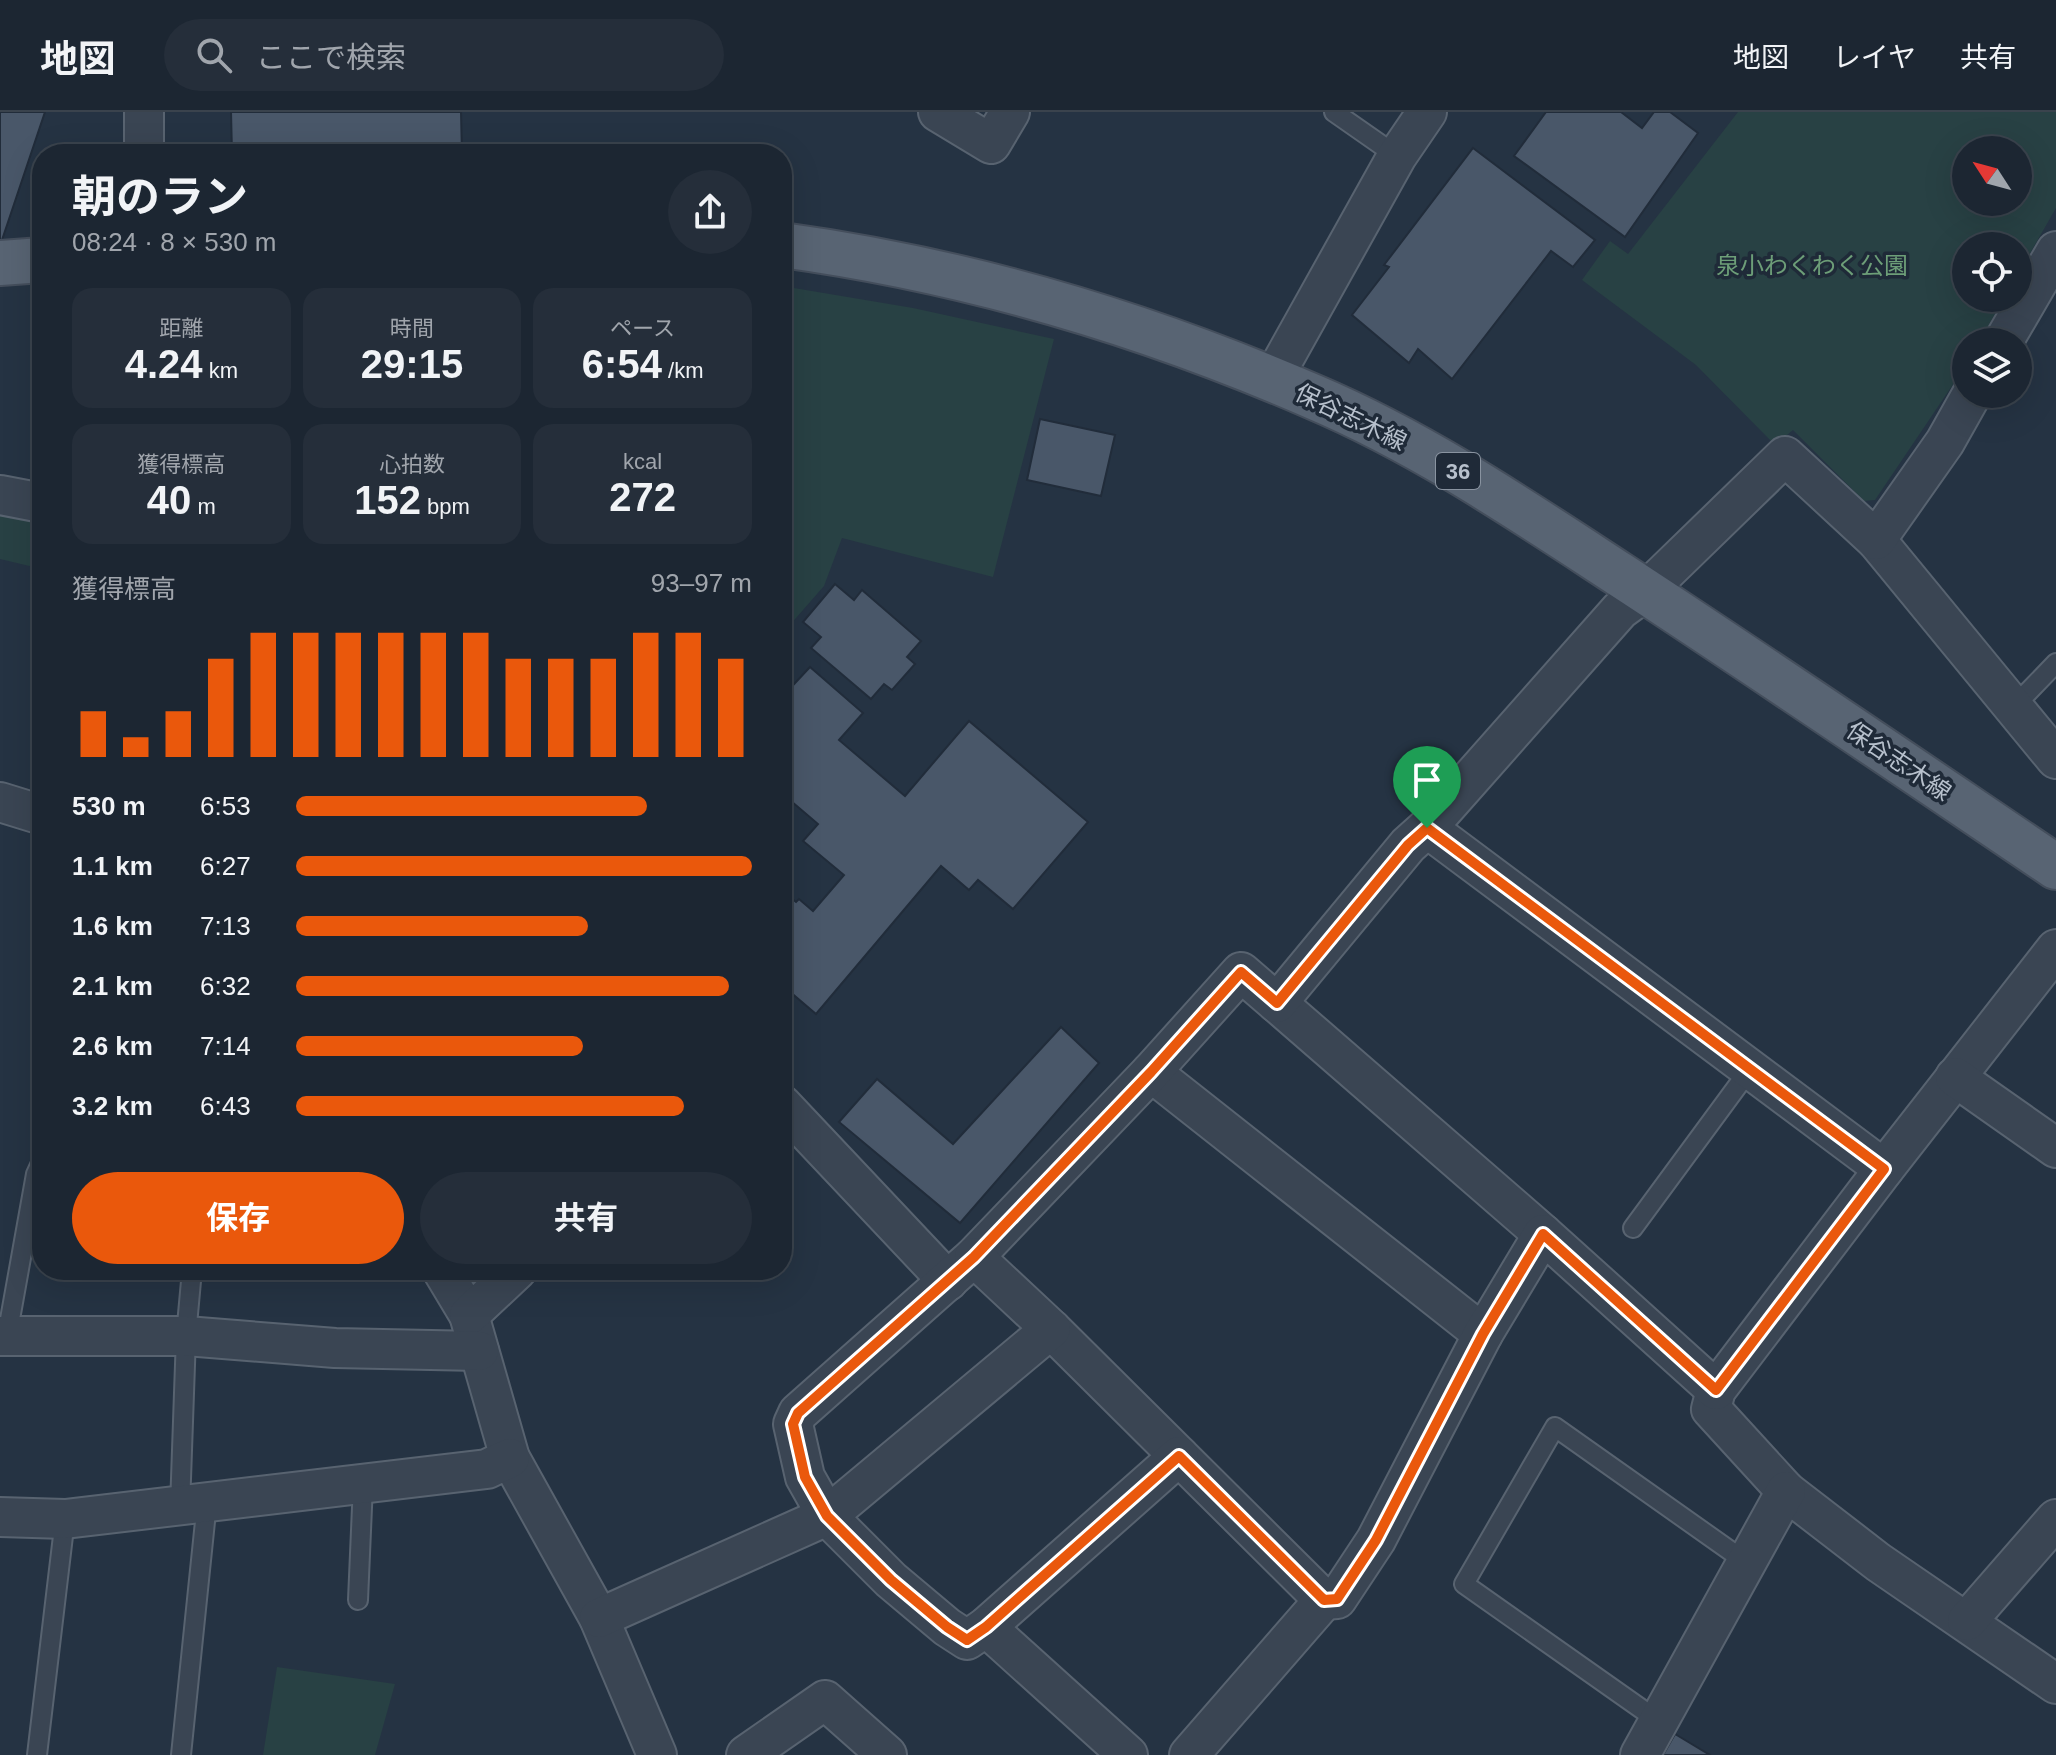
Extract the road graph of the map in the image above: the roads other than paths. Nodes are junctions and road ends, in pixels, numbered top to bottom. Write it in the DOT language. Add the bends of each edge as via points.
graph roads {
  1 [pos="144,112"];
  2 [pos="938,112"];
  3 [pos="1010,112"];
  4 [pos="1334,112"];
  5 [pos="1427,112"];
  6 [pos="144,144"];
  7 [pos="1397,156"];
  8 [pos="792,246"];
  9 [pos="2056,251"];
  10 [pos="32,261"];
  11 [pos="0,263"];
  12 [pos="2011,328"];
  13 [pos="1272,380"];
  14 [pos="1964,408"];
  15 [pos="0,495"];
  16 [pos="32,501"];
  17 [pos="1876,540"];
  18 [pos="1646,591"];
  19 [pos="2056,663"];
  20 [pos="2010,705"];
  21 [pos="2056,759"];
  22 [pos="0,802"];
  23 [pos="32,812"];
  24 [pos="1427,828"];
  25 [pos="2056,867"];
  26 [pos="2056,949"];
  27 [pos="1277,1003"];
  28 [pos="1750,1069"];
  29 [pos="1151,1072"];
  30 [pos="1955,1077"];
  31 [pos="792,1114"];
  32 [pos="2056,1148"];
  33 [pos="1884,1169"];
  34 [pos="32,1194"];
  35 [pos="1633,1228"];
  36 [pos="1543,1234"];
  37 [pos="961,1269"];
  38 [pos="191,1280"];
  39 [pos="447,1280"];
  40 [pos="510,1280"];
  41 [pos="1051,1329"];
  42 [pos="474,1333"];
  43 [pos="1483,1334"];
  44 [pos="4,1336"];
  45 [pos="186,1336"];
  46 [pos="1716,1390"];
  47 [pos="1179,1456"];
  48 [pos="510,1458"];
  49 [pos="363,1484"];
  50 [pos="1786,1491"];
  51 [pos="194,1504"];
  52 [pos="827,1516"];
  53 [pos="0,1517"];
  54 [pos="65,1519"];
  55 [pos="2056,1519"];
  56 [pos="1746,1562"];
  57 [pos="358,1600"];
  58 [pos="1324,1600"];
  59 [pos="599,1618"];
  60 [pos="1967,1621"];
  61 [pos="986,1627"];
  62 [pos="2056,1684"];
  63 [pos="1660,1722"];
  64 [pos="37,1755"];
  65 [pos="181,1755"];
  66 [pos="657,1755"];
  67 [pos="746,1755"];
  68 [pos="887,1755"];
  69 [pos="1128,1755"];
  70 [pos="1189,1755"];
  71 [pos="1640,1755"];
  1 -- 6 [label="street"];
  2 -- 3 [label="street" via="991,144"];
  4 -- 7 [label="lane"];
  5 -- 7 [label="street"];
  7 -- 13 [label="street"];
  8 -- 13 [label="main road, 保谷志木線 / 36" via="842,253 1062,305 1162,336"];
  9 -- 12 [label="street"];
  10 -- 11 [label="main road"];
  13 -- 18 [label="main road, 保谷志木線 / 36" via="1316,397 1481,484"];
  14 -- 17 [label="street"];
  15 -- 16 [label="street"];
  17 -- 18 [label="street" via="1785,456"];
  17 -- 20 [label="street"];
  18 -- 24 [label="street" via="1620,610"];
  18 -- 25 [label="main road, 保谷志木線 / 36"];
  19 -- 20 [label="lane"];
  20 -- 21 [label="street"];
  22 -- 23 [label="street"];
  24 -- 27 [label="street"];
  24 -- 28 [label="street"];
  26 -- 30 [label="street"];
  27 -- 29 [label="street" via="1241,972"];
  27 -- 36 [label="street"];
  28 -- 33 [label="street"];
  28 -- 35 [label="lane"];
  29 -- 37 [label="street"];
  29 -- 43 [label="street"];
  30 -- 32 [label="street"];
  30 -- 33 [label="street"];
  31 -- 37 [label="street"];
  33 -- 46 [label="street"];
  34 -- 44 [label="lane"];
  36 -- 43 [label="street"];
  36 -- 46 [label="street"];
  37 -- 41 [label="street"];
  37 -- 52 [label="street" via="798,1413 793,1424 805,1477"];
  38 -- 45 [label="lane"];
  39 -- 42 [label="street"];
  40 -- 42 [label="street"];
  41 -- 47 [label="street"];
  41 -- 52 [label="street"];
  42 -- 45 [label="street" via="335,1348"];
  42 -- 48 [label="street"];
  43 -- 58 [label="street" via="1376,1540 1337,1599"];
  44 -- 45 [label="street"];
  45 -- 51 [label="lane"];
  46 -- 50 [label="street" via="1711,1409"];
  47 -- 58 [label="street"];
  47 -- 61 [label="street"];
  48 -- 49 [label="street" via="487,1469"];
  48 -- 59 [label="street"];
  49 -- 51 [label="street"];
  49 -- 57 [label="lane"];
  50 -- 56 [label="street"];
  50 -- 60 [label="street"];
  51 -- 54 [label="street"];
  51 -- 65 [label="lane"];
  52 -- 59 [label="street"];
  52 -- 61 [label="street" via="947,1627 967,1640"];
  53 -- 54 [label="street"];
  54 -- 64 [label="lane"];
  55 -- 60 [label="street"];
  56 -- 63 [label="street"];
  56 -- 63 [label="lane" via="1555,1427 1464,1584"];
  58 -- 70 [label="street"];
  59 -- 66 [label="street"];
  60 -- 62 [label="street"];
  61 -- 69 [label="street"];
  63 -- 71 [label="street"];
  67 -- 68 [label="street" via="825,1700"];
}
